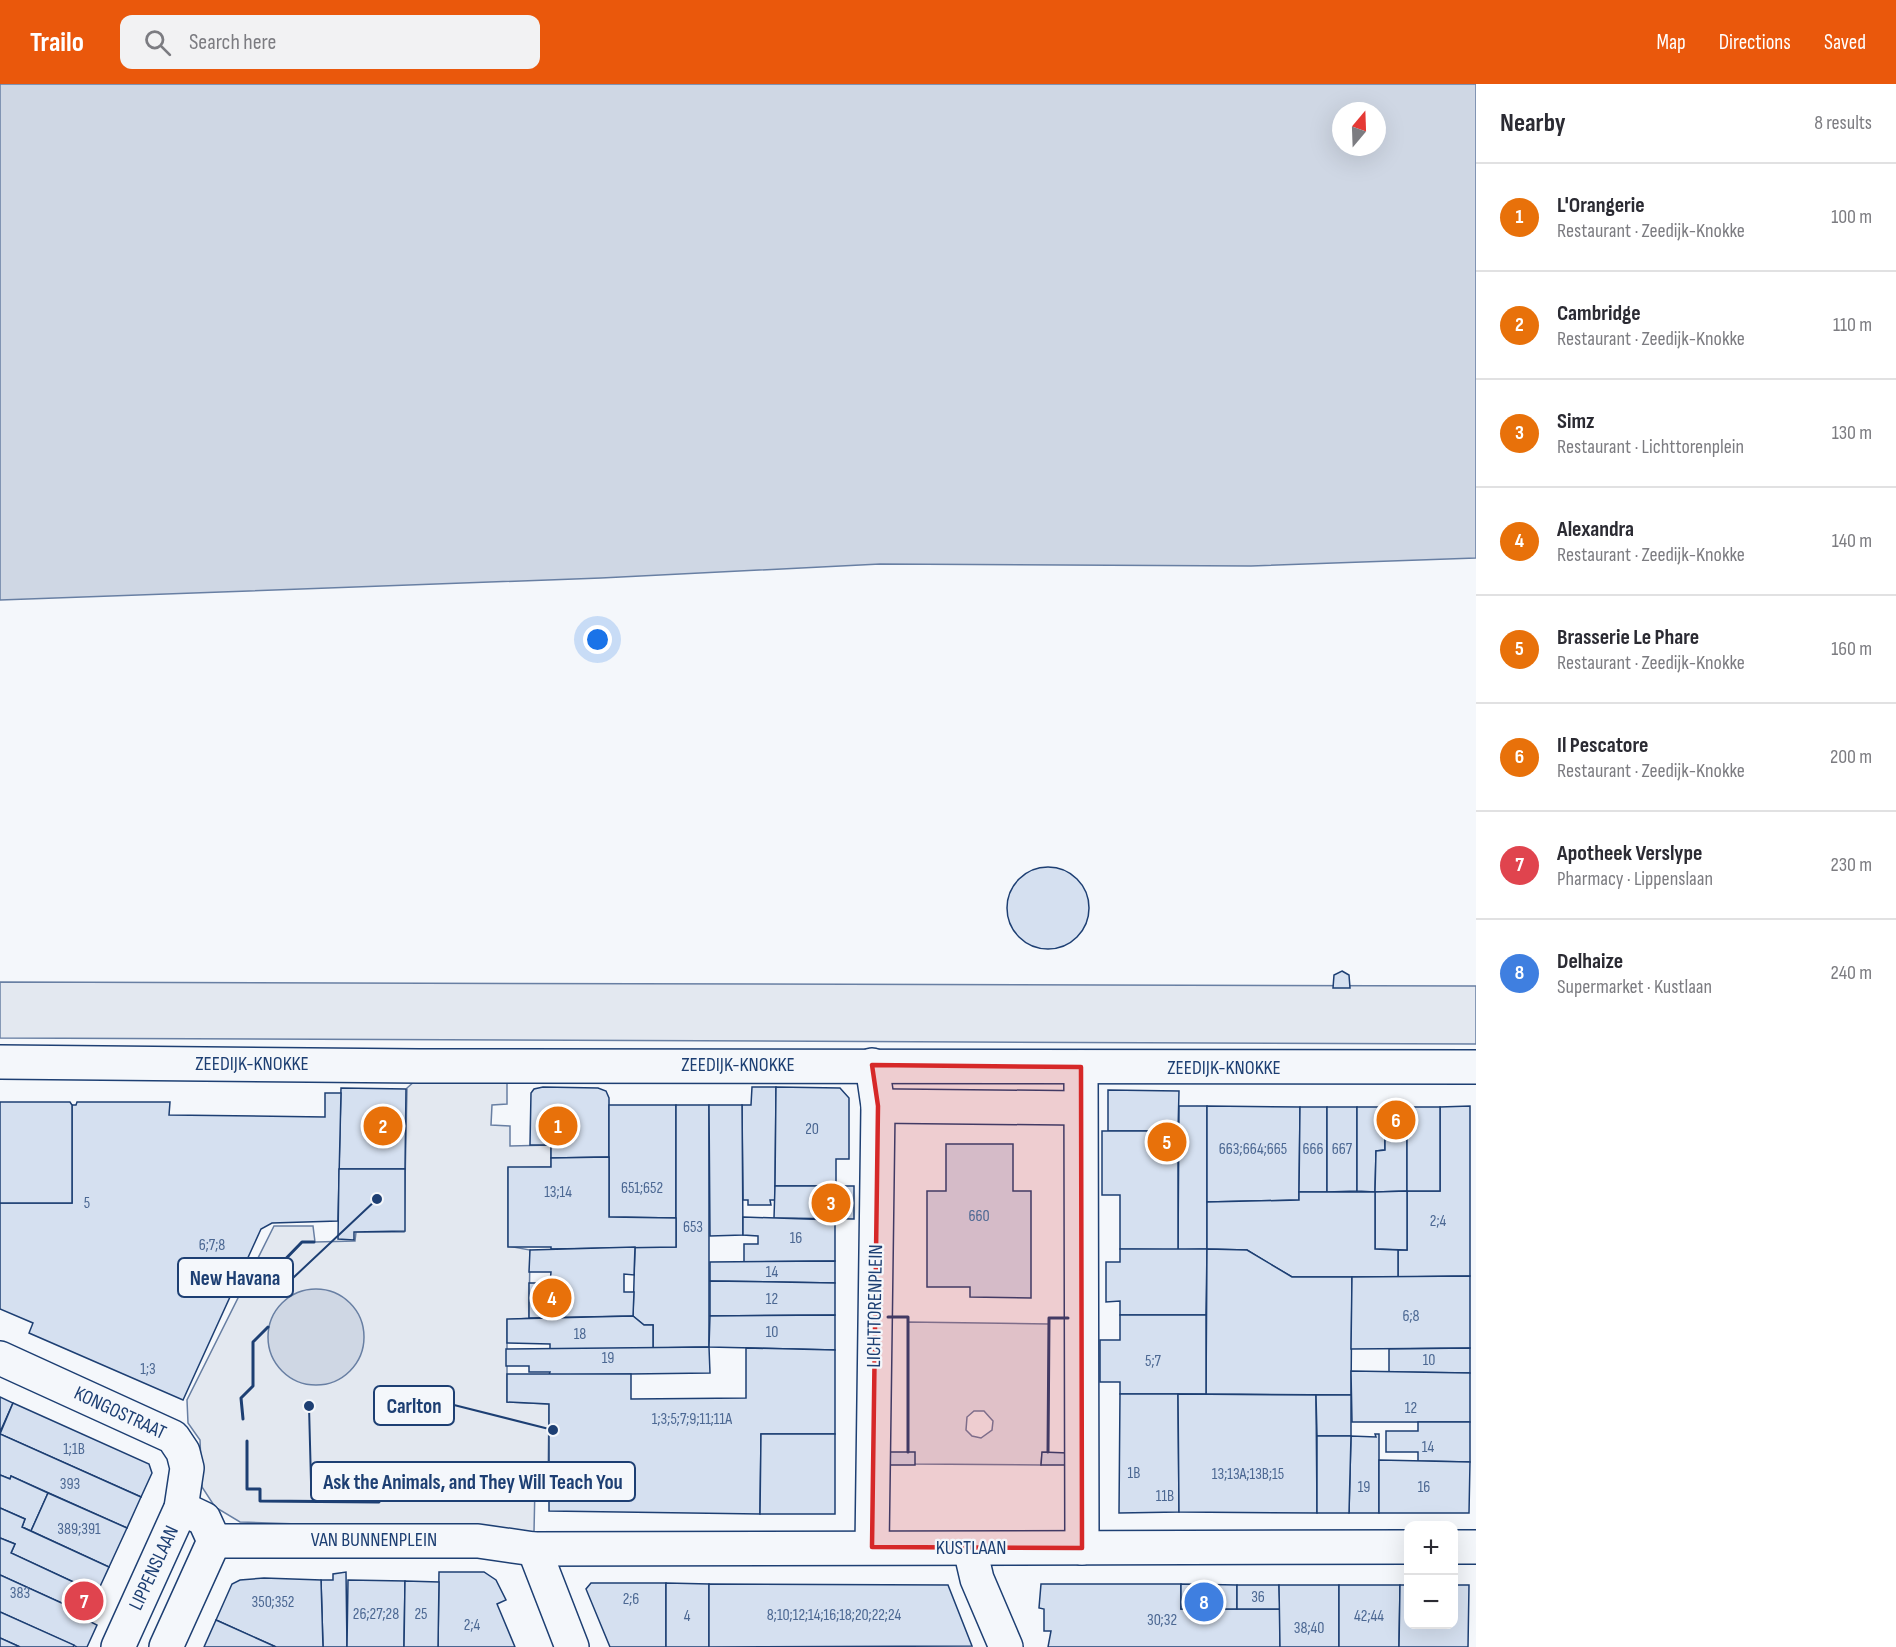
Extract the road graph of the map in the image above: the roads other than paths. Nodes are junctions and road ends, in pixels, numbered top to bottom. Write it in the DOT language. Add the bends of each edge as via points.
graph roads {
  1 [pos="0,1062"];
  2 [pos="872,1065"];
  3 [pos="1081,1067"];
  4 [pos="1476,1067"];
  5 [pos="878,1106"];
  6 [pos="1080,1108"];
  7 [pos="0,1358"];
  8 [pos="181,1508"];
  9 [pos="213,1541"];
  10 [pos="872,1547"];
  11 [pos="1404,1547"];
  12 [pos="1458,1547"];
  13 [pos="1476,1547"];
  14 [pos="1082,1548"];
  15 [pos="534,1549"];
  16 [pos="970,1549"];
  17 [pos="118,1647"];
  18 [pos="166,1647"];
  19 [pos="572,1647"];
  20 [pos="1006,1647"];
  1 -- 2 [label="street, ZEEDIJK-KNOKKE"];
  2 -- 3 [label="street, ZEEDIJK-KNOKKE"];
  2 -- 5 [label="street, LICHTTORENPLEIN"];
  3 -- 4 [label="street, ZEEDIJK-KNOKKE"];
  3 -- 6 [label="street"];
  5 -- 6 [label="street"];
  5 -- 10 [label="street, LICHTTORENPLEIN"];
  6 -- 14 [label="street"];
  7 -- 8 [label="street, KONGOSTRAAT" via="173,1437 187,1468"];
  8 -- 9 [label="street, LIPPENSLAAN" via="204,1519"];
  8 -- 17 [label="street, LIPPENSLAAN"];
  9 -- 15 [label="street, VAN BUNNENPLEIN" via="478,1541"];
  9 -- 18 [label="street"];
  10 -- 15 [label="street, KUSTLAAN"];
  10 -- 16 [label="street, KUSTLAAN"];
  11 -- 14 [label="street, KUSTLAAN"];
  12 -- 13 [label="street"];
  14 -- 16 [label="street, KUSTLAAN"];
  15 -- 19 [label="street"];
  16 -- 20 [label="street"];
}
